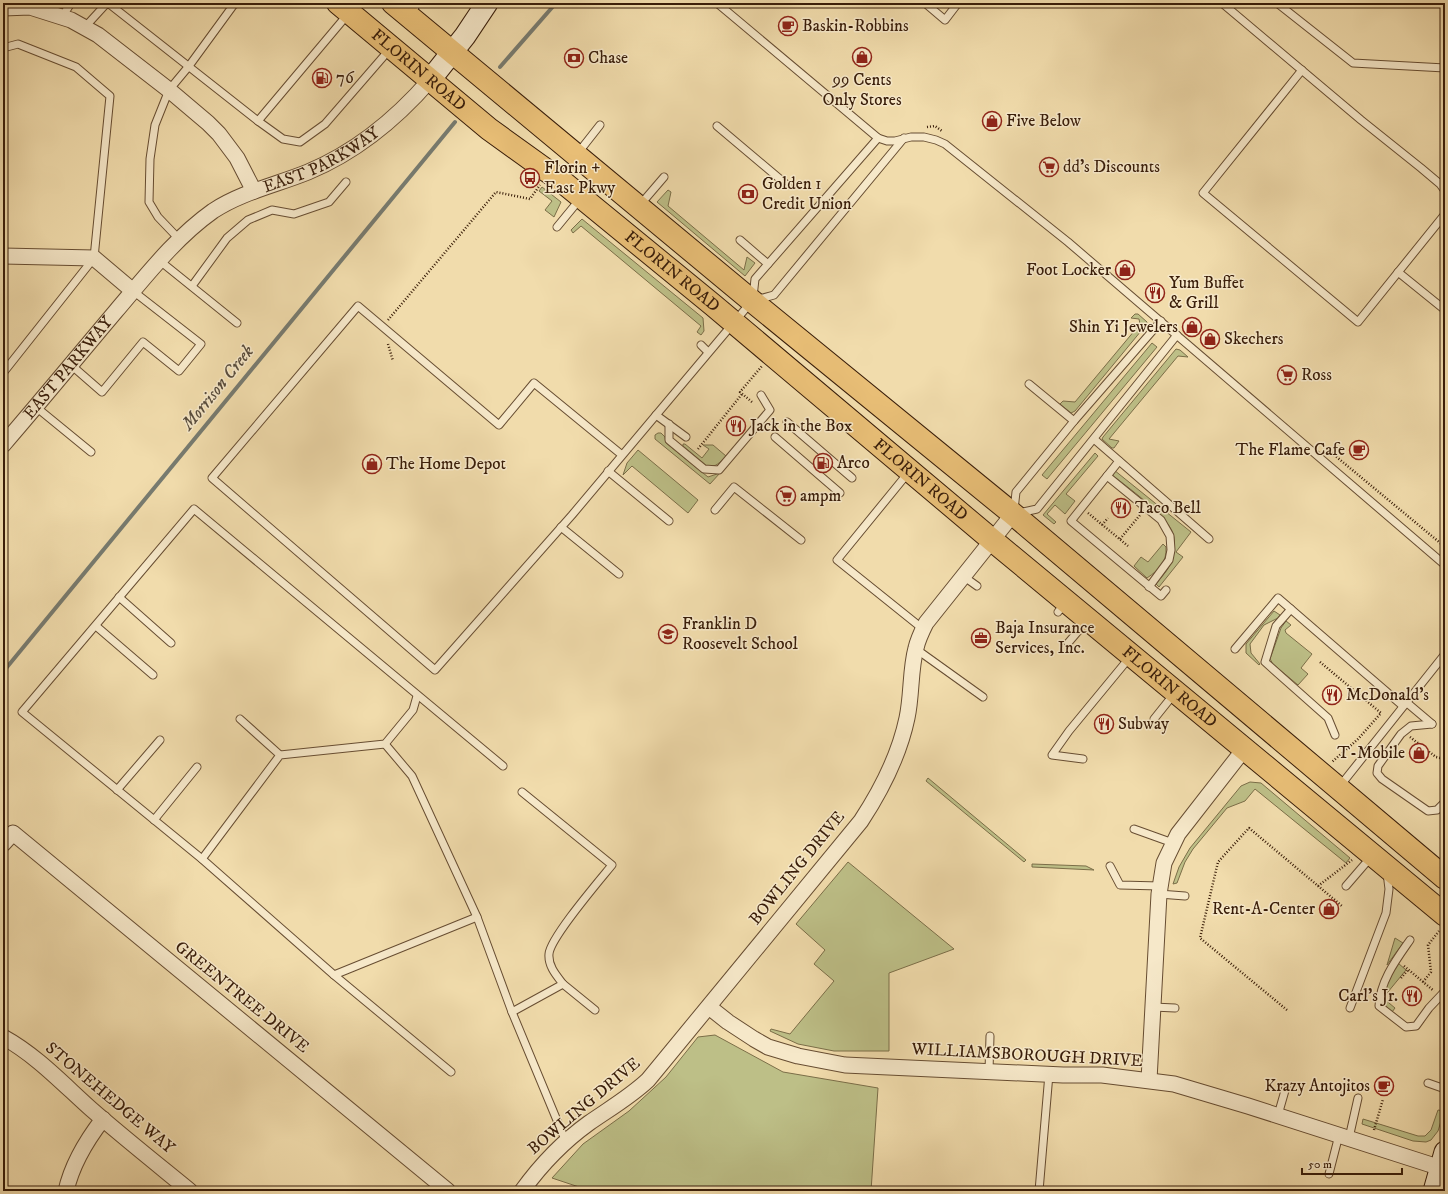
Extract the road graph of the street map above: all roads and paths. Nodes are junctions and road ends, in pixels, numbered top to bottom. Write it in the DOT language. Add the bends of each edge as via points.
graph roads {
  1 [pos="70,3"];
  2 [pos="107,3"];
  3 [pos="487,3"];
  4 [pos="717,3"];
  5 [pos="925,3"];
  6 [pos="958,3"];
  7 [pos="1222,3"];
  8 [pos="1277,3"];
  9 [pos="234,4"];
  10 [pos="42,7"];
  11 [pos="406,7"];
  12 [pos="3,8"];
  13 [pos="344,8"];
  14 [pos="62,17"];
  15 [pos="85,27"];
  16 [pos="3,48"];
  17 [pos="391,48"];
  18 [pos="452,53"];
  19 [pos="189,66"];
  20 [pos="1445,68"];
  21 [pos="1302,70"];
  22 [pos="430,80"];
  23 [pos="170,90"];
  24 [pos="258,121"];
  25 [pos="600,125"];
  26 [pos="717,126"];
  27 [pos="878,138"];
  28 [pos="904,138"];
  29 [pos="576,155"];
  30 [pos="664,177"];
  31 [pos="346,182"];
  32 [pos="542,183"];
  33 [pos="787,185"];
  34 [pos="254,191"];
  35 [pos="1445,191"];
  36 [pos="582,197"];
  37 [pos="639,207"];
  38 [pos="1445,214"];
  39 [pos="557,226"];
  40 [pos="179,239"];
  41 [pos="740,240"];
  42 [pos="3,256"];
  43 [pos="94,258"];
  44 [pos="160,261"];
  45 [pos="768,264"];
  46 [pos="1398,272"];
  47 [pos="192,286"];
  48 [pos="133,291"];
  49 [pos="752,301"];
  50 [pos="1445,310"];
  51 [pos="1161,321"];
  52 [pos="236,322"];
  53 [pos="733,322"];
  54 [pos="387,331"];
  55 [pos="1177,335"];
  56 [pos="701,346"];
  57 [pos="708,352"];
  58 [pos="393,361"];
  59 [pos="71,365"];
  60 [pos="763,365"];
  61 [pos="3,374"];
  62 [pos="1029,384"];
  63 [pos="742,394"];
  64 [pos="761,395"];
  65 [pos="36,406"];
  66 [pos="757,406"];
  67 [pos="656,415"];
  68 [pos="1074,421"];
  69 [pos="787,422"];
  70 [pos="669,424"];
  71 [pos="686,437"];
  72 [pos="775,437"];
  73 [pos="1094,439"];
  74 [pos="3,445"];
  75 [pos="698,449"];
  76 [pos="91,452"];
  77 [pos="622,455"];
  78 [pos="1119,461"];
  79 [pos="608,471"];
  80 [pos="910,471"];
  81 [pos="1107,476"];
  82 [pos="852,478"];
  83 [pos="840,493"];
  84 [pos="1092,508"];
  85 [pos="715,510"];
  86 [pos="1143,512"];
  87 [pos="1013,514"];
  88 [pos="1108,518"];
  89 [pos="669,521"];
  90 [pos="1102,525"];
  91 [pos="561,527"];
  92 [pos="1120,539"];
  93 [pos="1209,539"];
  94 [pos="801,540"];
  95 [pos="992,540"];
  96 [pos="1128,546"];
  97 [pos="1445,565"];
  98 [pos="620,574"];
  99 [pos="964,576"];
  100 [pos="976,586"];
  101 [pos="1149,586"];
  102 [pos="1166,590"];
  103 [pos="119,597"];
  104 [pos="1291,609"];
  105 [pos="1089,619"];
  106 [pos="96,626"];
  107 [pos="923,629"];
  108 [pos="171,643"];
  109 [pos="1068,643"];
  110 [pos="916,648"];
  111 [pos="1235,649"];
  112 [pos="1445,654"];
  113 [pos="1132,655"];
  114 [pos="1320,662"];
  115 [pos="153,675"];
  116 [pos="1176,692"];
  117 [pos="418,696"];
  118 [pos="983,697"];
  119 [pos="1405,704"];
  120 [pos="1154,719"];
  121 [pos="240,720"];
  122 [pos="1335,735"];
  123 [pos="160,740"];
  124 [pos="385,744"];
  125 [pos="1244,748"];
  126 [pos="280,755"];
  127 [pos="1083,759"];
  128 [pos="503,766"];
  129 [pos="1327,766"];
  130 [pos="197,767"];
  131 [pos="1339,787"];
  132 [pos="117,790"];
  133 [pos="522,792"];
  134 [pos="1445,802"];
  135 [pos="154,820"];
  136 [pos="1134,829"];
  137 [pos="1173,843"];
  138 [pos="3,844"];
  139 [pos="202,859"];
  140 [pos="1371,860"];
  141 [pos="1110,866"];
  142 [pos="1445,878"];
  143 [pos="1318,886"];
  144 [pos="1346,886"];
  145 [pos="1159,890"];
  146 [pos="1184,896"];
  147 [pos="1342,906"];
  148 [pos="478,917"];
  149 [pos="1442,923"];
  150 [pos="1410,940"];
  151 [pos="1402,965"];
  152 [pos="1408,970"];
  153 [pos="334,975"];
  154 [pos="1401,978"];
  155 [pos="1423,982"];
  156 [pos="563,984"];
  157 [pos="1445,992"];
  158 [pos="1437,994"];
  159 [pos="709,1007"];
  160 [pos="1153,1007"];
  161 [pos="1175,1008"];
  162 [pos="1350,1008"];
  163 [pos="595,1010"];
  164 [pos="1287,1010"];
  165 [pos="512,1012"];
  166 [pos="990,1036"];
  167 [pos="3,1037"];
  168 [pos="989,1071"];
  169 [pos="451,1072"];
  170 [pos="1049,1074"];
  171 [pos="1149,1080"];
  172 [pos="1428,1083"];
  173 [pos="1286,1087"];
  174 [pos="1445,1089"];
  175 [pos="1358,1098"];
  176 [pos="1383,1099"];
  177 [pos="1278,1115"];
  178 [pos="103,1119"];
  179 [pos="1374,1130"];
  180 [pos="1344,1137"];
  181 [pos="566,1142"];
  182 [pos="1443,1160"];
  183 [pos="1329,1174"];
  184 [pos="66,1191"];
  185 [pos="190,1191"];
  186 [pos="448,1191"];
  187 [pos="522,1191"];
  188 [pos="1039,1191"];
  189 [pos="1434,1191"];
  1 -- 14 [label="lane"];
  2 -- 15 [label="lane"];
  2 -- 19 [label="lane"];
  3 -- 18 [label="street, EAST PARKWAY"];
  4 -- 27 [label="lane"];
  5 -- 6 [label="lane" via="945,20"];
  7 -- 21 [label="lane"];
  8 -- 20 [label="lane" via="1353,63"];
  9 -- 19 [label="lane"];
  10 -- 12 [label="street"];
  10 -- 14 [label="street"];
  11 -- 18 [label="main road, FLORIN ROAD"];
  13 -- 17 [label="main road, FLORIN ROAD"];
  13 -- 24 [label="lane"];
  14 -- 15 [label="street"];
  15 -- 23 [label="street"];
  16 -- 43 [label="lane" via="18,44 76,67 110,96"];
  17 -- 22 [label="main road, FLORIN ROAD"];
  17 -- 24 [label="lane" via="325,124 300,142 283,139"];
  18 -- 22 [label="street, EAST PARKWAY"];
  18 -- 29 [label="main road, FLORIN ROAD"];
  19 -- 23 [label="lane"];
  19 -- 24 [label="lane"];
  21 -- 35 [label="lane" via="1440,184"];
  21 -- 46 [label="lane" via="1202,193 1358,322"];
  22 -- 34 [label="street, EAST PARKWAY" via="388,123 363,142 308,172"];
  22 -- 36 [label="main road, FLORIN ROAD" via="489,130"];
  23 -- 34 [label="street" via="219,134 237,158"];
  23 -- 40 [label="lane" via="155,125 150,159 149,202 158,217"];
  25 -- 29 [label="lane"];
  26 -- 33 [label="lane"];
  27 -- 28 [label="lane" via="895,141"];
  27 -- 45 [label="lane"];
  28 -- 49 [label="lane" via="774,295"];
  28 -- 51 [label="lane" via="924,137 945,144 1068,242"];
  29 -- 37 [label="main road, FLORIN ROAD"];
  30 -- 37 [label="lane"];
  31 -- 47 [label="lane" via="329,202 294,214 272,210 248,220 227,238"];
  32 -- 54 [label="path" via="530,199 496,192 387,322"];
  34 -- 40 [label="street, EAST PARKWAY" via="239,196 214,211"];
  36 -- 39 [label="lane"];
  36 -- 53 [label="main road, FLORIN ROAD"];
  37 -- 49 [label="main road, FLORIN ROAD"];
  38 -- 46 [label="lane"];
  40 -- 44 [label="street, EAST PARKWAY"];
  41 -- 45 [label="lane"];
  42 -- 43 [label="street"];
  43 -- 48 [label="street"];
  43 -- 61 [label="lane"];
  44 -- 47 [label="lane"];
  44 -- 48 [label="street, EAST PARKWAY"];
  45 -- 49 [label="lane" via="755,279"];
  46 -- 50 [label="lane"];
  47 -- 52 [label="lane"];
  48 -- 59 [label="street, EAST PARKWAY"];
  48 -- 59 [label="lane" via="201,344 179,371 143,342 102,392"];
  49 -- 53 [label="lane"];
  49 -- 87 [label="main road, FLORIN ROAD"];
  51 -- 55 [label="lane"];
  51 -- 68 [label="lane"];
  53 -- 57 [label="lane"];
  53 -- 80 [label="main road, FLORIN ROAD"];
  54 -- 58 [label="path" via="388,348"];
  54 -- 77 [label="lane" via="499,425 534,383"];
  54 -- 91 [label="lane" via="358,306 212,478 435,670"];
  55 -- 73 [label="lane"];
  55 -- 97 [label="lane"];
  56 -- 57 [label="lane"];
  57 -- 67 [label="lane"];
  59 -- 65 [label="street, EAST PARKWAY"];
  60 -- 63 [label="path" via="740,392"];
  62 -- 68 [label="lane"];
  63 -- 66 [label="path"];
  63 -- 75 [label="path"];
  64 -- 70 [label="lane" via="770,410 719,470 704,468 669,440"];
  65 -- 74 [label="street, EAST PARKWAY"];
  65 -- 76 [label="lane"];
  67 -- 70 [label="lane"];
  67 -- 77 [label="lane"];
  68 -- 87 [label="lane" via="1016,492"];
  69 -- 82 [label="lane"];
  70 -- 71 [label="lane"];
  72 -- 83 [label="lane"];
  73 -- 78 [label="lane"];
  73 -- 87 [label="lane" via="1037,509"];
  77 -- 79 [label="lane"];
  78 -- 81 [label="lane"];
  78 -- 93 [label="lane"];
  79 -- 89 [label="lane"];
  79 -- 91 [label="lane"];
  80 -- 95 [label="main road, FLORIN ROAD"];
  80 -- 107 [label="lane" via="837,560"];
  81 -- 101 [label="lane" via="1161,520 1170,536 1169,560"];
  81 -- 101 [label="lane" via="1071,521"];
  84 -- 90 [label="path" via="1088,512"];
  85 -- 94 [label="lane" via="734,487"];
  86 -- 92 [label="path"];
  87 -- 95 [label="street, BOWLING DRIVE"];
  87 -- 131 [label="main road, FLORIN ROAD"];
  88 -- 90 [label="path"];
  90 -- 92 [label="path"];
  91 -- 98 [label="lane"];
  92 -- 96 [label="path"];
  95 -- 99 [label="street, BOWLING DRIVE"];
  95 -- 105 [label="main road, FLORIN ROAD" via="1062,607"];
  99 -- 100 [label="lane"];
  99 -- 107 [label="street, BOWLING DRIVE"];
  101 -- 102 [label="lane" via="1161,596"];
  103 -- 106 [label="lane"];
  103 -- 108 [label="lane"];
  103 -- 117 [label="lane" via="194,509"];
  104 -- 111 [label="lane" via="1278,598"];
  104 -- 119 [label="lane"];
  104 -- 122 [label="lane" via="1276,626 1265,662 1328,718"];
  105 -- 109 [label="lane"];
  105 -- 113 [label="main road, FLORIN ROAD"];
  106 -- 115 [label="lane"];
  106 -- 132 [label="lane" via="22,712"];
  107 -- 110 [label="street, BOWLING DRIVE"];
  110 -- 118 [label="lane"];
  110 -- 159 [label="street, BOWLING DRIVE" via="912,690 900,746 876,797 861,821"];
  112 -- 119 [label="lane"];
  113 -- 116 [label="main road, FLORIN ROAD"];
  113 -- 127 [label="lane" via="1052,755"];
  114 -- 129 [label="path" via="1381,713 1358,739"];
  116 -- 120 [label="lane"];
  116 -- 125 [label="main road, FLORIN ROAD"];
  117 -- 124 [label="lane" via="413,710"];
  117 -- 128 [label="lane"];
  119 -- 131 [label="lane"];
  119 -- 134 [label="lane" via="1432,724 1411,726 1401,734 1378,766 1377,773 1428,811 1436,810"];
  121 -- 126 [label="lane"];
  123 -- 132 [label="lane"];
  124 -- 126 [label="lane"];
  124 -- 148 [label="lane" via="412,776"];
  125 -- 137 [label="street"];
  125 -- 140 [label="main road, FLORIN ROAD"];
  126 -- 139 [label="lane"];
  130 -- 135 [label="lane"];
  131 -- 142 [label="main road, FLORIN ROAD"];
  132 -- 135 [label="lane"];
  133 -- 156 [label="lane" via="612,865 554,938 549,953 552,969"];
  135 -- 139 [label="lane"];
  136 -- 137 [label="lane"];
  137 -- 145 [label="street" via="1164,863"];
  138 -- 186 [label="street, GREENTREE DRIVE" via="13,833"];
  139 -- 153 [label="lane"];
  140 -- 143 [label="path" via="1347,865"];
  140 -- 144 [label="lane"];
  140 -- 149 [label="main road, FLORIN ROAD"];
  140 -- 162 [label="lane" via="1389,889 1386,913"];
  141 -- 145 [label="lane" via="1120,885"];
  143 -- 147 [label="path"];
  143 -- 164 [label="path" via="1249,828 1218,862 1200,938"];
  145 -- 146 [label="lane"];
  145 -- 160 [label="street"];
  148 -- 153 [label="lane"];
  148 -- 165 [label="lane"];
  149 -- 155 [label="path" via="1428,945 1431,972"];
  150 -- 157 [label="lane" via="1390,969 1379,1006 1406,1027 1416,1026"];
  151 -- 152 [label="path"];
  152 -- 154 [label="path"];
  152 -- 155 [label="path"];
  153 -- 169 [label="lane"];
  155 -- 158 [label="path"];
  156 -- 163 [label="lane"];
  156 -- 165 [label="lane"];
  159 -- 168 [label="street, WILLIAMSBOROUGH DRIVE" via="754,1040 798,1056 845,1065"];
  159 -- 181 [label="street, BOWLING DRIVE" via="648,1080 625,1100"];
  160 -- 161 [label="lane"];
  160 -- 171 [label="street"];
  165 -- 181 [label="lane"];
  166 -- 168 [label="lane"];
  167 -- 178 [label="street, STONEHEDGE WAY" via="33,1058"];
  168 -- 170 [label="street, WILLIAMSBOROUGH DRIVE"];
  170 -- 171 [label="street, WILLIAMSBOROUGH DRIVE" via="1102,1075"];
  170 -- 188 [label="lane"];
  171 -- 177 [label="street, WILLIAMSBOROUGH DRIVE" via="1174,1084"];
  172 -- 174 [label="lane"];
  173 -- 177 [label="lane"];
  175 -- 180 [label="lane"];
  176 -- 179 [label="path"];
  177 -- 180 [label="street, WILLIAMSBOROUGH DRIVE"];
  178 -- 184 [label="street" via="85,1144"];
  178 -- 185 [label="street, STONEHEDGE WAY"];
  180 -- 182 [label="street, WILLIAMSBOROUGH DRIVE"];
  180 -- 183 [label="lane"];
  181 -- 187 [label="street, BOWLING DRIVE" via="534,1174"];
  182 -- 189 [label="street"];
}
